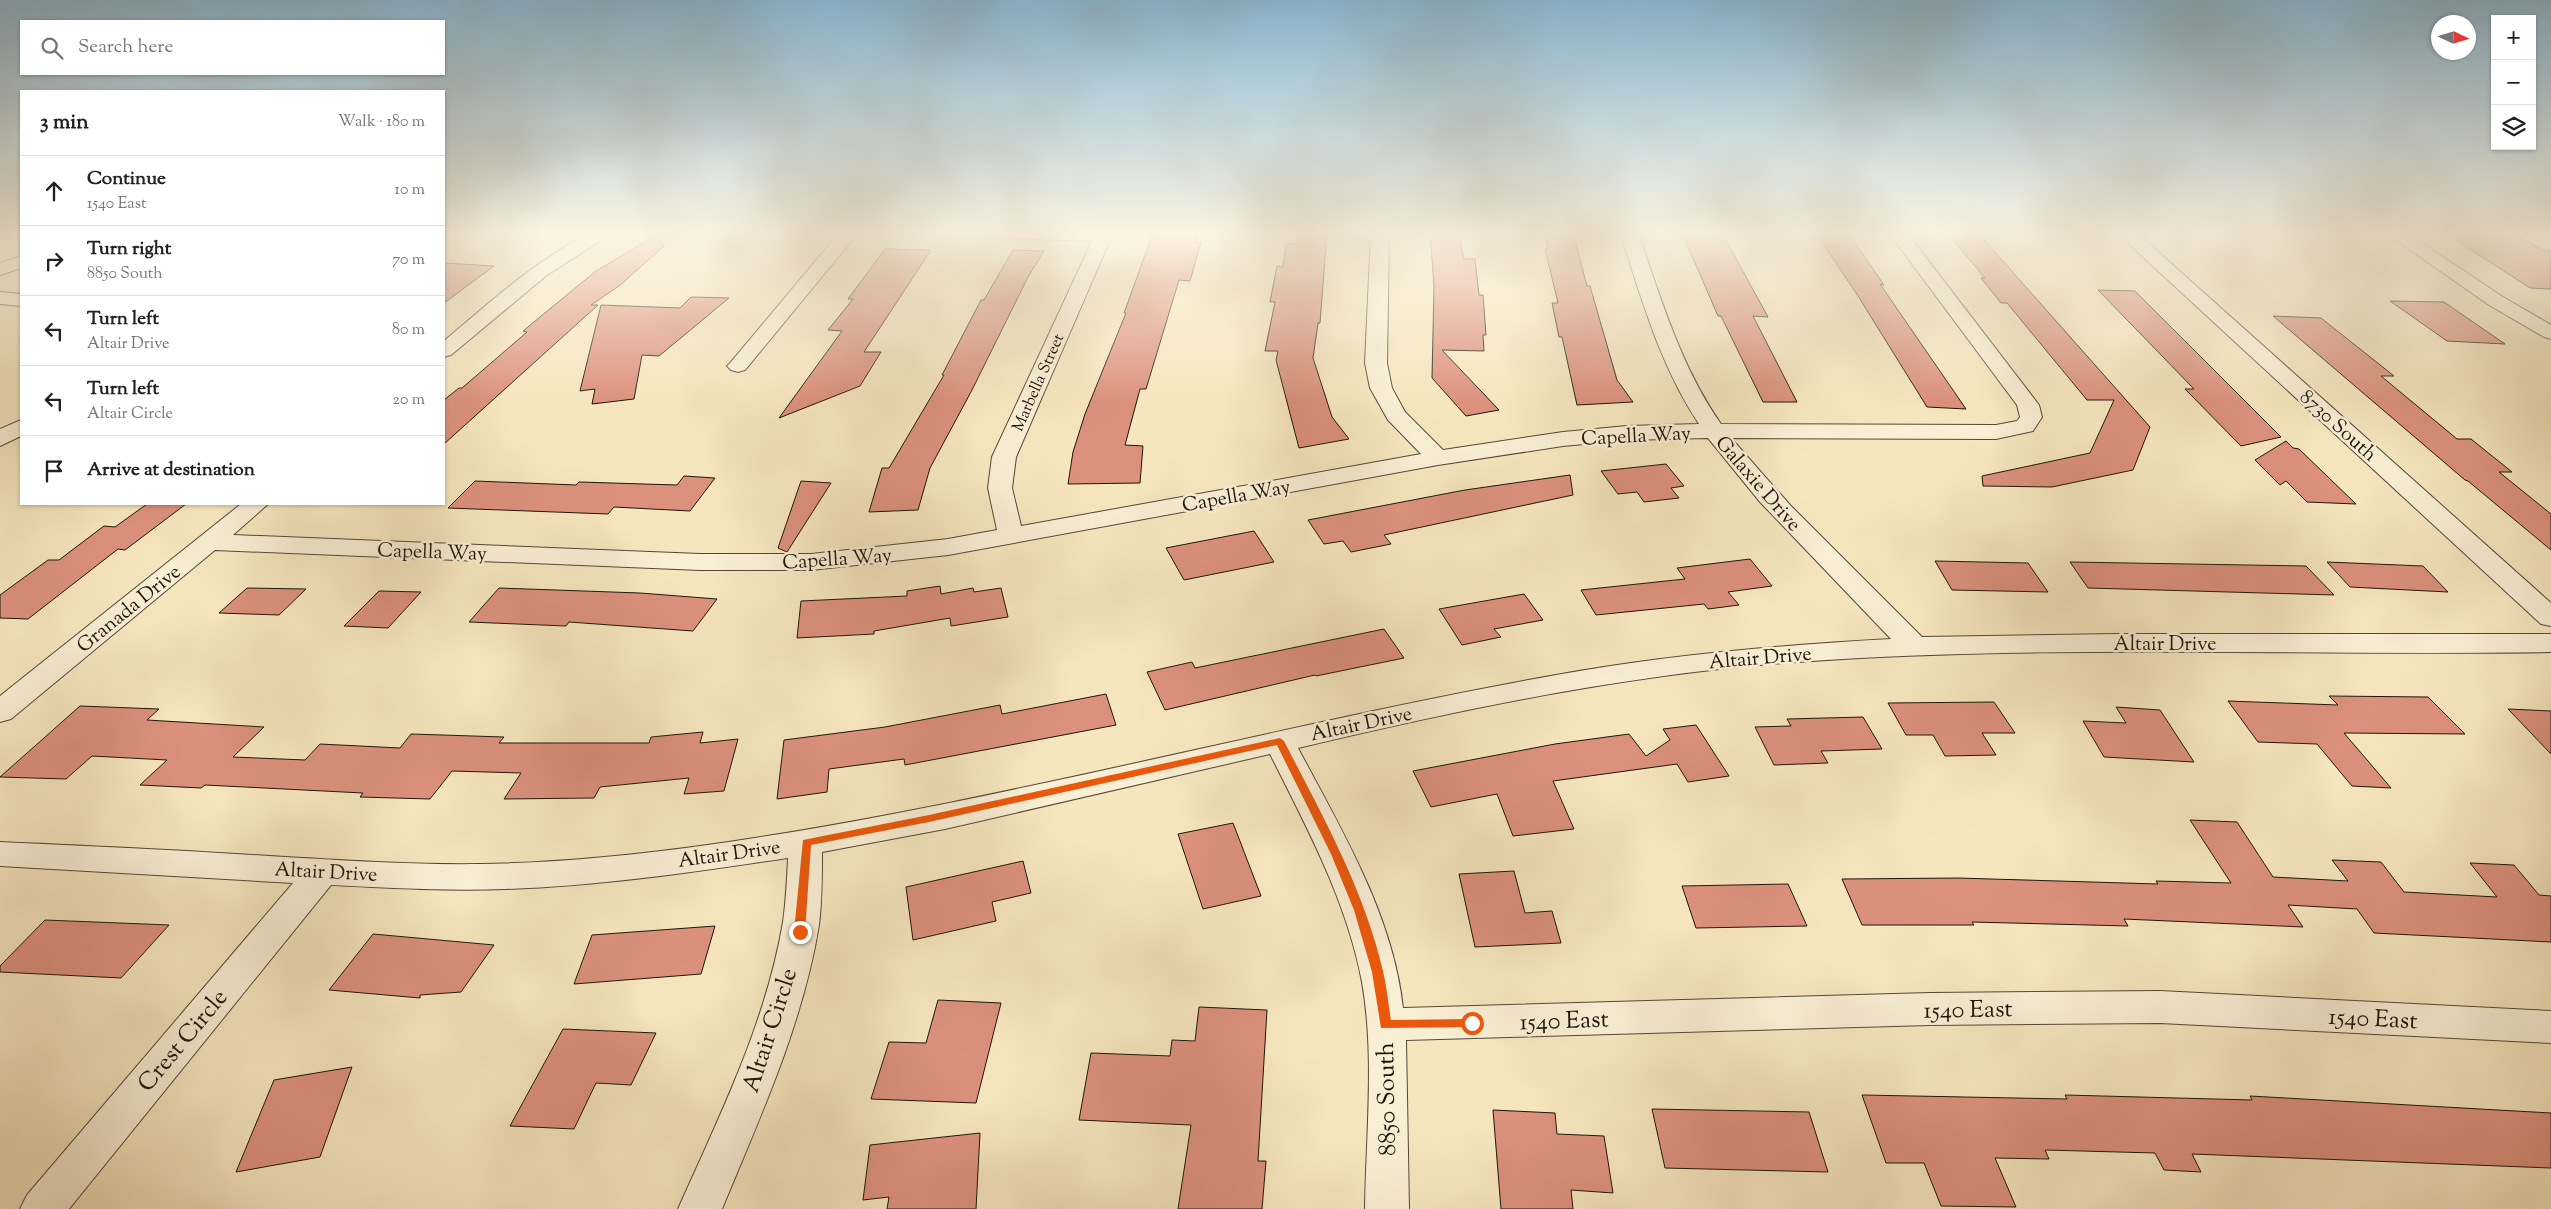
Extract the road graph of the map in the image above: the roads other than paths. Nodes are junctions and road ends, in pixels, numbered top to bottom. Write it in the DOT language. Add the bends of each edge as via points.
graph roads {
  1 [pos="519,289"];
  2 [pos="802,289"];
  3 [pos="1079,289"];
  4 [pos="1378,289"];
  5 [pos="1649,289"];
  6 [pos="1941,289"];
  7 [pos="2188,289"];
  8 [pos="2479,289"];
  9 [pos="0,298"];
  10 [pos="20,300"];
  11 [pos="2551,333"];
  12 [pos="445,349"];
  13 [pos="738,366"];
  14 [pos="20,428"];
  15 [pos="1714,431"];
  16 [pos="0,439"];
  17 [pos="1438,458"];
  18 [pos="255,505"];
  19 [pos="1011,535"];
  20 [pos="209,542"];
  21 [pos="2551,618"];
  22 [pos="2551,642"];
  23 [pos="1914,646"];
  24 [pos="0,712"];
  25 [pos="1280,741"];
  26 [pos="806,842"];
  27 [pos="0,854"];
  28 [pos="323,871"];
  29 [pos="1386,1025"];
  30 [pos="2551,1027"];
  31 [pos="42,1209"];
  32 [pos="700,1209"];
  33 [pos="1387,1209"];
  1 -- 12 [label="street"];
  2 -- 13 [label="street"];
  3 -- 19 [label="street, Marbella Street" via="1004,457 998,479 1001,505"];
  4 -- 17 [label="street" via="1376,363 1381,388 1396,415"];
  5 -- 15 [label="street, Galaxie Drive" via="1674,359 1692,397"];
  6 -- 15 [label="street, Capella Way" via="2028,405 2031,417 2025,426 1996,432"];
  7 -- 21 [label="street, 8730 South"];
  8 -- 11 [label="street"];
  9 -- 10 [label="street"];
  14 -- 16 [label="street"];
  15 -- 17 [label="street, Capella Way" via="1627,433"];
  15 -- 23 [label="street, Galaxie Drive" via="1810,541"];
  17 -- 19 [label="street, Capella Way"];
  18 -- 20 [label="street, Granada Drive"];
  19 -- 20 [label="street, Capella Way" via="871,557 751,564"];
  20 -- 24 [label="street, Granada Drive"];
  22 -- 23 [label="street, Altair Drive"];
  23 -- 25 [label="street, Altair Drive" via="1800,652 1584,678"];
  25 -- 26 [label="street, Altair Drive" via="929,819"];
  25 -- 29 [label="street, 8850 South" via="1360,910 1378,972"];
  26 -- 28 [label="street, Altair Drive" via="597,870 474,877"];
  26 -- 32 [label="street, Altair Circle" via="800,932 782,1006"];
  27 -- 28 [label="street, Altair Drive"];
  28 -- 31 [label="street, Crest Circle"];
  29 -- 30 [label="street, 1540 East" via="1910,1009 2160,1007"];
  29 -- 33 [label="street, 8850 South"];
}
